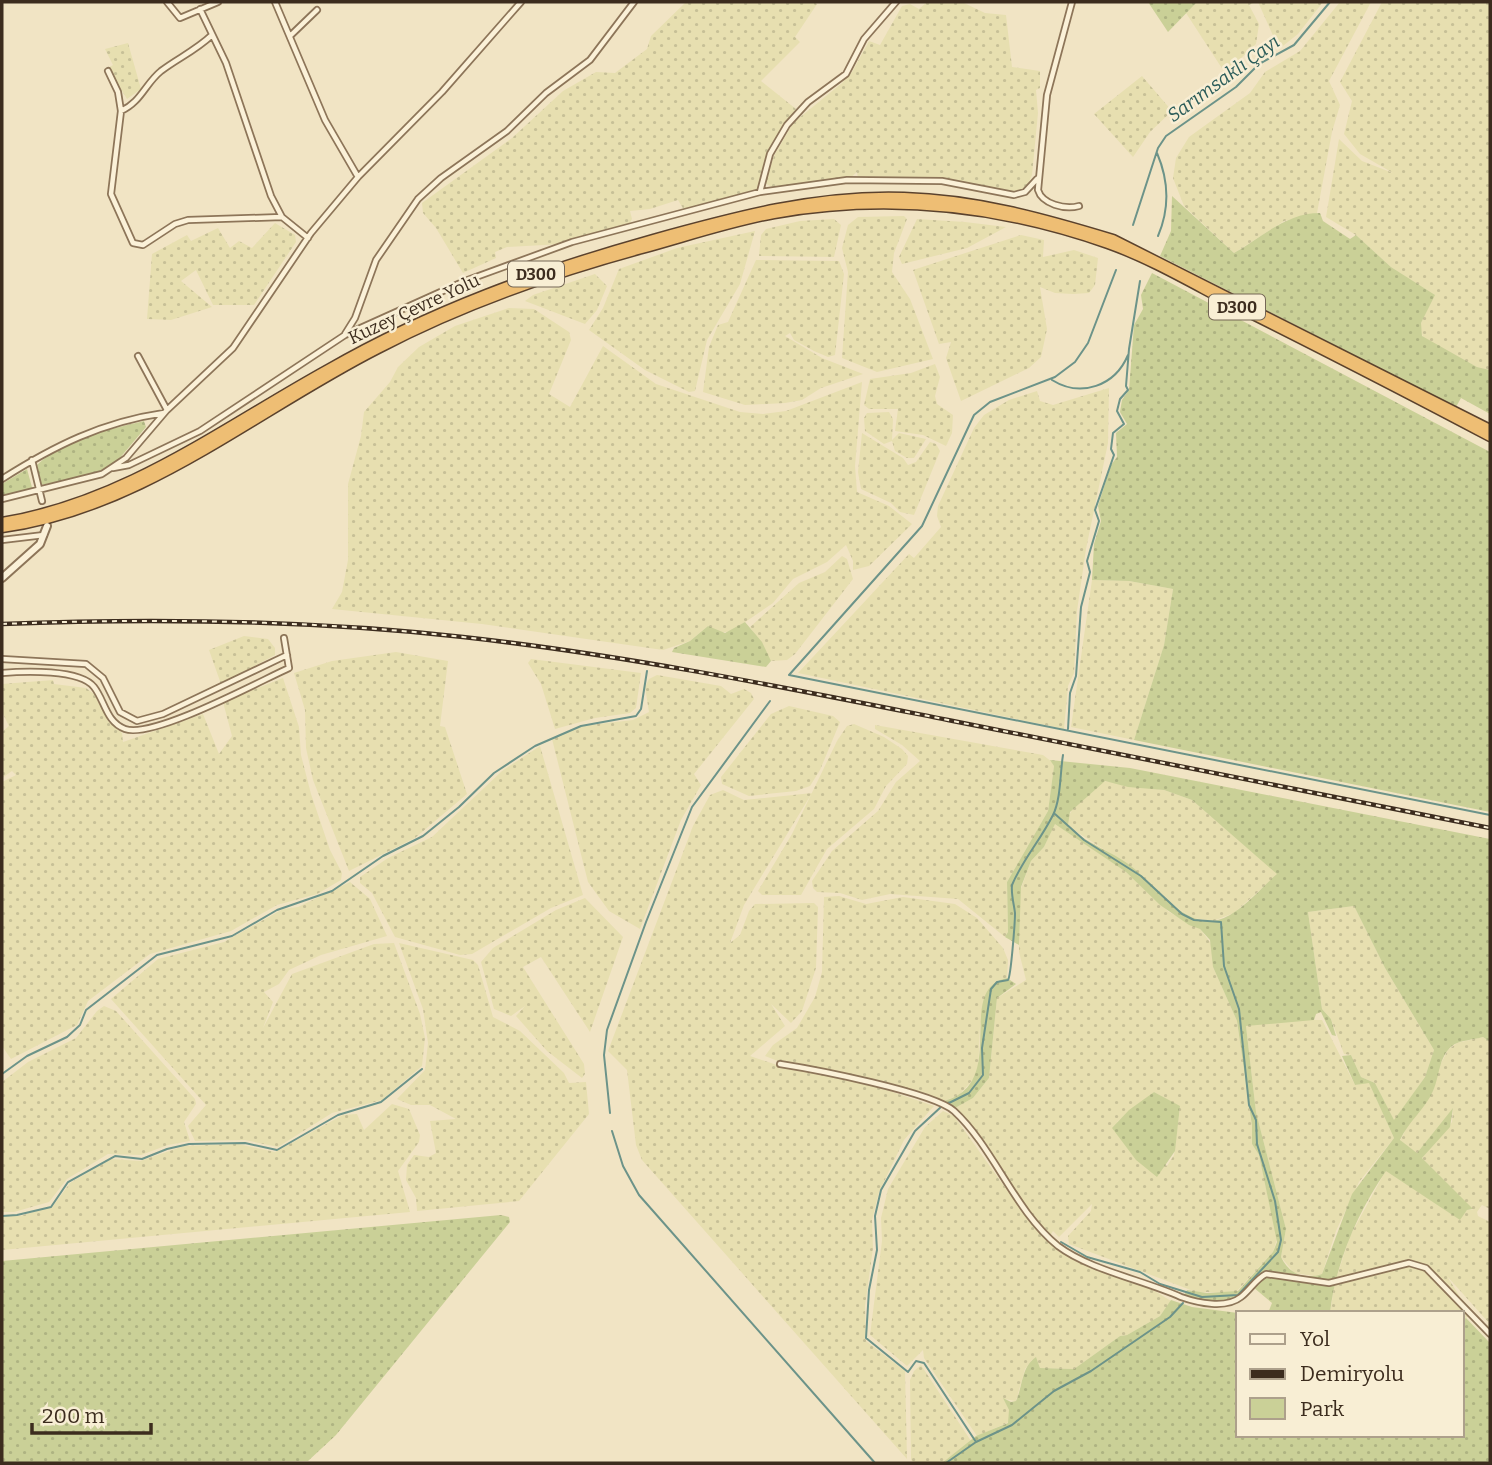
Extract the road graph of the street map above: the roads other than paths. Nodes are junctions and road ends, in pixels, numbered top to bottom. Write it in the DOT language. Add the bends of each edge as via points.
graph roads {
  1 [pos="167,2"];
  2 [pos="218,2"];
  3 [pos="275,2"];
  4 [pos="521,2"];
  5 [pos="634,2"];
  6 [pos="895,2"];
  7 [pos="1072,2"];
  8 [pos="200,9"];
  9 [pos="317,10"];
  10 [pos="212,35"];
  11 [pos="290,36"];
  12 [pos="108,71"];
  13 [pos="121,111"];
  14 [pos="358,177"];
  15 [pos="1037,179"];
  16 [pos="760,192"];
  17 [pos="1079,206"];
  18 [pos="282,217"];
  19 [pos="308,238"];
  20 [pos="1112,242"];
  21 [pos="345,335"];
  22 [pos="138,356"];
  23 [pos="1350,361"];
  24 [pos="165,412"];
  25 [pos="1490,429"];
  26 [pos="1490,437"];
  27 [pos="32,460"];
  28 [pos="113,468"];
  29 [pos="2,479"];
  30 [pos="40,491"];
  31 [pos="2,499"];
  32 [pos="42,500"];
  33 [pos="2,522"];
  34 [pos="47,526"];
  35 [pos="2,528"];
  36 [pos="45,535"];
  37 [pos="2,540"];
  38 [pos="2,578"];
  39 [pos="284,638"];
  40 [pos="287,656"];
  41 [pos="2,659"];
  42 [pos="2,673"];
  43 [pos="780,1063"];
  44 [pos="1490,1334"];
  1 -- 8 [label="street" via="178,18"];
  2 -- 8 [label="street"];
  3 -- 11 [label="street"];
  4 -- 14 [label="street" via="442,92"];
  5 -- 21 [label="street" via="590,60 418,199 376,260"];
  6 -- 16 [label="street" via="864,38 846,74 808,102 787,125 770,154"];
  7 -- 15 [label="street" via="1047,95"];
  8 -- 10 [label="street"];
  9 -- 11 [label="street"];
  10 -- 13 [label="street" via="195,52 157,74 139,99"];
  10 -- 18 [label="street"];
  11 -- 14 [label="street" via="325,120"];
  12 -- 13 [label="street"];
  13 -- 18 [label="street" via="111,194 135,244 143,245 187,220"];
  14 -- 19 [label="street"];
  15 -- 16 [label="street" via="1025,192 1014,195 942,181 858,180"];
  15 -- 17 [label="street" via="1043,199 1066,208"];
  16 -- 21 [label="street" via="572,242 465,281"];
  18 -- 19 [label="street"];
  19 -- 24 [label="street" via="241,340"];
  20 -- 23 [label="highway, D300"];
  20 -- 33 [label="highway, Kuzey Çevre Yolu / D300" via="1014,211 905,197 814,201 727,218 546,270 467,300 360,351 126,485 65,508"];
  20 -- 35 [label="highway, Kuzey Çevre Yolu / D300" via="990,213 905,204 814,208 730,224 548,276 458,311 362,357 141,485 68,514"];
  21 -- 28 [label="street" via="200,431 129,465"];
  22 -- 24 [label="street"];
  23 -- 25 [label="highway, D300"];
  23 -- 26 [label="highway, D300"];
  24 -- 27 [label="street" via="101,426"];
  24 -- 28 [label="street"];
  27 -- 29 [label="street"];
  27 -- 30 [label="street"];
  28 -- 30 [label="street"];
  30 -- 31 [label="street"];
  30 -- 32 [label="street"];
  34 -- 36 [label="street"];
  36 -- 37 [label="street"];
  36 -- 38 [label="street"];
  39 -- 40 [label="street"];
  40 -- 41 [label="street" via="140,721 120,712 105,681 86,664"];
  40 -- 42 [label="street" via="289,668 197,712 140,731 115,723 83,677"];
  43 -- 44 [label="street" via="852,1078 953,1110 1023,1208 1055,1243 1083,1260 1197,1302 1227,1303 1241,1297 1264,1275 1329,1283 1412,1263 1426,1268"];
}
